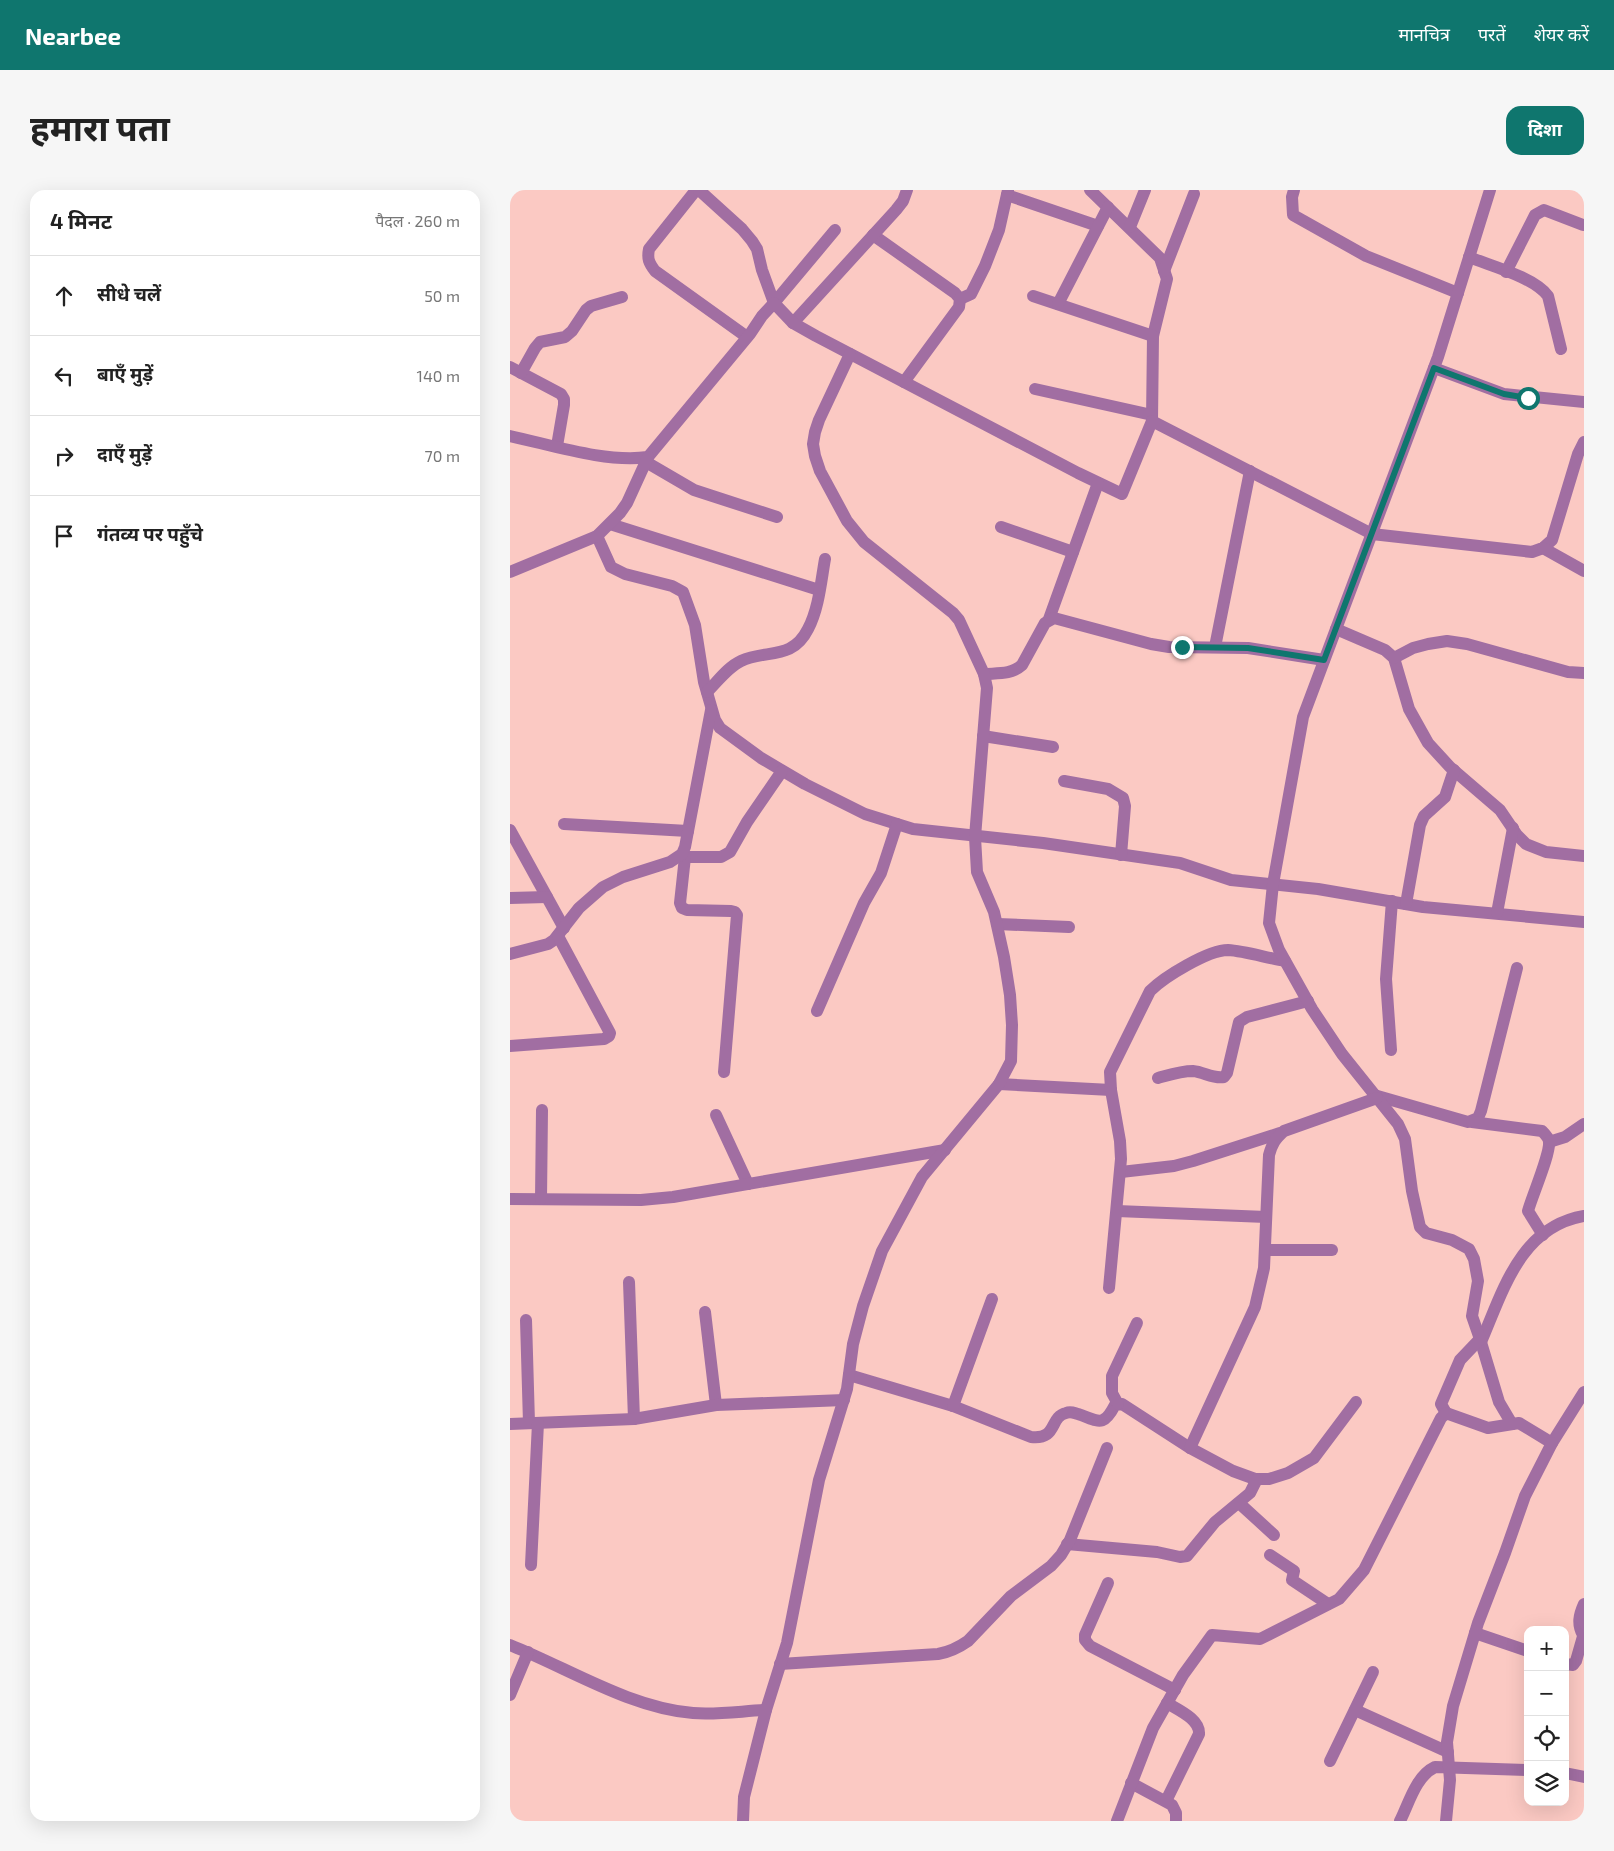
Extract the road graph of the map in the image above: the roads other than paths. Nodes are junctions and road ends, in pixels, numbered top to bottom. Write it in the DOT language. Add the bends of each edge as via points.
graph roads {
  1 [pos="697,190"];
  2 [pos="907,190"];
  3 [pos="1090,190"];
  4 [pos="1146,190"];
  5 [pos="1294,190"];
  6 [pos="1490,190"];
  7 [pos="1008,192"];
  8 [pos="1194,194"];
  9 [pos="1108,207"];
  10 [pos="1583,225"];
  11 [pos="1098,226"];
  12 [pos="1130,228"];
  13 [pos="836,230"];
  14 [pos="873,235"];
  15 [pos="1469,257"];
  16 [pos="1164,271"];
  17 [pos="1506,272"];
  18 [pos="1458,293"];
  19 [pos="622,296"];
  20 [pos="1033,296"];
  21 [pos="960,299"];
  22 [pos="774,303"];
  23 [pos="1058,304"];
  24 [pos="793,323"];
  25 [pos="1153,336"];
  26 [pos="746,337"];
  27 [pos="1561,349"];
  28 [pos="850,354"];
  29 [pos="1434,368"];
  30 [pos="515,370"];
  31 [pos="904,382"];
  32 [pos="1035,389"];
  33 [pos="1584,402"];
  34 [pos="1152,418"];
  35 [pos="510,436"];
  36 [pos="1584,442"];
  37 [pos="556,446"];
  38 [pos="647,460"];
  39 [pos="1250,471"];
  40 [pos="1098,483"];
  41 [pos="777,517"];
  42 [pos="610,524"];
  43 [pos="1001,527"];
  44 [pos="1372,534"];
  45 [pos="597,536"];
  46 [pos="1543,548"];
  47 [pos="1074,552"];
  48 [pos="825,558"];
  49 [pos="1584,571"];
  50 [pos="510,572"];
  51 [pos="819,590"];
  52 [pos="1050,619"];
  53 [pos="1336,629"];
  54 [pos="1215,647"];
  55 [pos="1394,658"];
  56 [pos="1324,660"];
  57 [pos="1584,673"];
  58 [pos="984,674"];
  59 [pos="707,692"];
  60 [pos="711,708"];
  61 [pos="983,736"];
  62 [pos="1053,747"];
  63 [pos="1454,770"];
  64 [pos="782,771"];
  65 [pos="1064,781"];
  66 [pos="564,824"];
  67 [pos="897,824"];
  68 [pos="1513,828"];
  69 [pos="510,830"];
  70 [pos="688,831"];
  71 [pos="975,837"];
  72 [pos="1121,855"];
  73 [pos="1584,856"];
  74 [pos="682,857"];
  75 [pos="1273,884"];
  76 [pos="547,897"];
  77 [pos="510,898"];
  78 [pos="1392,901"];
  79 [pos="1406,904"];
  80 [pos="1497,913"];
  81 [pos="1584,922"];
  82 [pos="997,924"];
  83 [pos="1069,927"];
  84 [pos="561,932"];
  85 [pos="510,954"];
  86 [pos="1285,961"];
  87 [pos="1518,968"];
  88 [pos="1308,1001"];
  89 [pos="817,1011"];
  90 [pos="510,1046"];
  91 [pos="1391,1050"];
  92 [pos="724,1072"];
  93 [pos="1158,1078"];
  94 [pos="999,1084"];
  95 [pos="1111,1090"];
  96 [pos="1376,1097"];
  97 [pos="542,1110"];
  98 [pos="716,1115"];
  99 [pos="1472,1122"];
  100 [pos="1584,1124"];
  101 [pos="1284,1131"];
  102 [pos="1549,1142"];
  103 [pos="945,1150"];
  104 [pos="1121,1172"];
  105 [pos="748,1184"];
  106 [pos="510,1199"];
  107 [pos="541,1199"];
  108 [pos="1117,1210"];
  109 [pos="1584,1216"];
  110 [pos="1266,1217"];
  111 [pos="1543,1235"];
  112 [pos="1265,1250"];
  113 [pos="1332,1250"];
  114 [pos="629,1282"];
  115 [pos="1109,1288"];
  116 [pos="992,1299"];
  117 [pos="705,1312"];
  118 [pos="526,1320"];
  119 [pos="1137,1323"];
  120 [pos="1480,1341"];
  121 [pos="849,1375"];
  122 [pos="1584,1392"];
  123 [pos="844,1400"];
  124 [pos="1356,1402"];
  125 [pos="1118,1404"];
  126 [pos="716,1405"];
  127 [pos="953,1406"];
  128 [pos="1446,1413"];
  129 [pos="634,1419"];
  130 [pos="534,1423"];
  131 [pos="510,1424"];
  132 [pos="1512,1424"];
  133 [pos="1552,1443"];
  134 [pos="1107,1448"];
  135 [pos="1190,1448"];
  136 [pos="1257,1479"];
  137 [pos="1239,1503"];
  138 [pos="1274,1535"];
  139 [pos="1067,1544"];
  140 [pos="1270,1555"];
  141 [pos="532,1565"];
  142 [pos="1108,1583"];
  143 [pos="1328,1604"];
  144 [pos="1584,1604"];
  145 [pos="1475,1633"];
  146 [pos="1583,1634"];
  147 [pos="510,1645"];
  148 [pos="1524,1650"];
  149 [pos="528,1652"];
  150 [pos="780,1664"];
  151 [pos="1569,1664"];
  152 [pos="1373,1672"];
  153 [pos="1175,1690"];
  154 [pos="510,1695"];
  155 [pos="1167,1703"];
  156 [pos="766,1710"];
  157 [pos="1355,1710"];
  158 [pos="1448,1752"];
  159 [pos="1330,1761"];
  160 [pos="1449,1766"];
  161 [pos="1524,1770"];
  162 [pos="1569,1774"];
  163 [pos="1584,1776"];
  164 [pos="1131,1783"];
  165 [pos="1166,1801"];
  166 [pos="743,1821"];
  167 [pos="1117,1821"];
  168 [pos="1176,1821"];
  169 [pos="1400,1821"];
  170 [pos="1446,1821"];
  1 -- 22 [label="street" via="752,241"];
  1 -- 26 [label="street" via="649,249 649,262 655,270"];
  2 -- 14 [label="street" via="903,202"];
  3 -- 9 [label="street"];
  4 -- 12 [label="street"];
  5 -- 18 [label="street" via="1293,215 1366,256"];
  6 -- 15 [label="street"];
  7 -- 11 [label="street"];
  7 -- 21 [label="street" via="999,230 985,266 971,294"];
  8 -- 16 [label="street"];
  9 -- 11 [label="street"];
  9 -- 12 [label="street"];
  10 -- 17 [label="street" via="1544,210 1539,212"];
  11 -- 23 [label="street"];
  12 -- 16 [label="street" via="1160,258"];
  13 -- 22 [label="street"];
  14 -- 21 [label="street"];
  14 -- 24 [label="street"];
  15 -- 17 [label="street"];
  15 -- 18 [label="street"];
  16 -- 25 [label="street" via="1167,279"];
  17 -- 27 [label="street" via="1534,283 1548,296"];
  18 -- 29 [label="street"];
  19 -- 30 [label="street" via="591,306 565,337 540,342"];
  20 -- 23 [label="street"];
  21 -- 31 [label="street" via="958,307"];
  22 -- 24 [label="street"];
  22 -- 26 [label="street"];
  23 -- 25 [label="street"];
  24 -- 28 [label="street"];
  25 -- 34 [label="street"];
  26 -- 38 [label="street"];
  28 -- 31 [label="street"];
  28 -- 58 [label="street" via="815,432 813,444 820,471 847,521 864,542 959,620"];
  29 -- 33 [label="street" via="1504,394"];
  29 -- 44 [label="street"];
  30 -- 37 [label="street" via="561,394 564,399"];
  31 -- 40 [label="street"];
  32 -- 34 [label="street"];
  34 -- 39 [label="street"];
  34 -- 40 [label="street" via="1122,494"];
  35 -- 37 [label="street"];
  36 -- 46 [label="street" via="1552,540"];
  37 -- 38 [label="street" via="598,455"];
  38 -- 41 [label="street" via="694,490"];
  38 -- 42 [label="street" via="627,503"];
  39 -- 44 [label="street"];
  39 -- 54 [label="street"];
  40 -- 47 [label="street"];
  42 -- 45 [label="street"];
  42 -- 51 [label="street"];
  43 -- 47 [label="street"];
  44 -- 46 [label="street" via="1532,552"];
  44 -- 53 [label="street"];
  45 -- 50 [label="street"];
  45 -- 59 [label="street" via="611,567 684,592 696,625"];
  46 -- 49 [label="street"];
  47 -- 52 [label="street"];
  48 -- 51 [label="street"];
  51 -- 59 [label="street" via="807,630 796,644 784,652 743,660"];
  52 -- 54 [label="street" via="1151,644"];
  52 -- 58 [label="street" via="1022,665 1010,672"];
  53 -- 55 [label="street" via="1385,650"];
  53 -- 56 [label="street"];
  54 -- 56 [label="street" via="1248,648"];
  55 -- 57 [label="street" via="1413,648 1447,641 1568,672"];
  55 -- 63 [label="street" via="1408,709 1428,743"];
  56 -- 75 [label="street" via="1303,717"];
  58 -- 61 [label="street" via="987,688"];
  59 -- 60 [label="street"];
  60 -- 64 [label="street" via="720,728"];
  60 -- 70 [label="street"];
  61 -- 62 [label="street"];
  61 -- 71 [label="street"];
  63 -- 68 [label="street" via="1500,810"];
  63 -- 79 [label="street" via="1445,797 1424,816 1420,825"];
  64 -- 67 [label="street" via="865,814"];
  64 -- 74 [label="street" via="746,822 730,852 721,857"];
  65 -- 72 [label="street" via="1108,789 1122,798 1125,806"];
  66 -- 70 [label="street"];
  67 -- 71 [label="street"];
  67 -- 89 [label="street" via="881,873 864,902"];
  68 -- 73 [label="street" via="1526,844 1535,849"];
  68 -- 80 [label="street"];
  69 -- 76 [label="street"];
  70 -- 74 [label="street"];
  71 -- 72 [label="street"];
  71 -- 82 [label="street" via="977,872"];
  72 -- 75 [label="street" via="1180,863 1231,880"];
  74 -- 84 [label="street" via="603,887 579,908"];
  74 -- 92 [label="street" via="682,908 731,910 737,915"];
  75 -- 78 [label="street"];
  75 -- 86 [label="street" via="1269,924"];
  76 -- 77 [label="street"];
  76 -- 84 [label="street"];
  78 -- 79 [label="street"];
  78 -- 91 [label="street" via="1386,979"];
  79 -- 80 [label="street"];
  80 -- 81 [label="street"];
  82 -- 83 [label="street"];
  82 -- 94 [label="street" via="1012,1025 1011,1061"];
  84 -- 85 [label="street" via="548,944"];
  84 -- 90 [label="street" via="609,1036"];
  86 -- 88 [label="street"];
  86 -- 95 [label="street" via="1228,950 1216,952 1157,984 1150,991 1113,1064"];
  87 -- 99 [label="street" via="1481,1111"];
  88 -- 93 [label="street" via="1242,1019 1237,1026 1224,1077 1184,1072"];
  88 -- 96 [label="street" via="1342,1054"];
  94 -- 95 [label="street"];
  94 -- 103 [label="street"];
  95 -- 104 [label="street" via="1120,1141"];
  96 -- 99 [label="street"];
  96 -- 101 [label="street"];
  96 -- 120 [label="street" via="1398,1124 1405,1139 1420,1227 1426,1233 1470,1249 1478,1281 1472,1316"];
  97 -- 107 [label="street"];
  98 -- 105 [label="street"];
  99 -- 102 [label="street" via="1542,1131"];
  100 -- 102 [label="street" via="1566,1137"];
  101 -- 104 [label="street" via="1174,1166"];
  101 -- 110 [label="street" via="1271,1145 1268,1155"];
  102 -- 111 [label="street" via="1528,1210"];
  103 -- 105 [label="street"];
  103 -- 121 [label="street" via="922,1177 882,1251 858,1325"];
  104 -- 108 [label="street"];
  105 -- 107 [label="street" via="641,1200"];
  106 -- 107 [label="street"];
  108 -- 110 [label="street"];
  108 -- 115 [label="street"];
  109 -- 111 [label="street" via="1557,1225"];
  110 -- 112 [label="street"];
  111 -- 120 [label="street" via="1520,1256 1511,1271"];
  112 -- 113 [label="street"];
  112 -- 135 [label="street" via="1256,1307"];
  114 -- 129 [label="street"];
  116 -- 127 [label="street"];
  117 -- 126 [label="street"];
  118 -- 130 [label="street"];
  119 -- 125 [label="street" via="1112,1376 1112,1393"];
  120 -- 128 [label="street" via="1460,1360 1441,1404"];
  120 -- 132 [label="street" via="1500,1402"];
  121 -- 123 [label="street"];
  121 -- 127 [label="street"];
  122 -- 133 [label="street"];
  123 -- 126 [label="street"];
  123 -- 150 [label="street" via="819,1480"];
  124 -- 136 [label="street" via="1314,1458 1288,1473"];
  125 -- 127 [label="street" via="1109,1418 1100,1421 1064,1413 1050,1433 1039,1438"];
  125 -- 135 [label="street"];
  126 -- 129 [label="street"];
  128 -- 132 [label="street" via="1488,1428"];
  128 -- 143 [label="street" via="1364,1570 1339,1599"];
  129 -- 130 [label="street"];
  130 -- 131 [label="street"];
  130 -- 141 [label="street"];
  132 -- 133 [label="street" via="1518,1424"];
  133 -- 145 [label="street" via="1524,1496"];
  134 -- 139 [label="street"];
  135 -- 136 [label="street" via="1233,1471"];
  136 -- 137 [label="street" via="1250,1493"];
  137 -- 138 [label="street"];
  137 -- 139 [label="street" via="1215,1522 1191,1554 1184,1557"];
  139 -- 150 [label="street" via="1050,1566 1011,1596 968,1641 951,1651"];
  140 -- 143 [label="street" via="1294,1571 1292,1580"];
  142 -- 153 [label="street" via="1085,1640 1090,1646"];
  143 -- 153 [label="street" via="1260,1639 1212,1635"];
  144 -- 146 [label="street" via="1579,1622"];
  145 -- 148 [label="street"];
  145 -- 158 [label="street" via="1453,1706"];
  146 -- 151 [label="street" via="1576,1661"];
  147 -- 149 [label="street"];
  149 -- 154 [label="street"];
  149 -- 156 [label="street" via="615,1692 662,1707 694,1713"];
  150 -- 156 [label="street"];
  152 -- 157 [label="street"];
  153 -- 155 [label="street"];
  155 -- 164 [label="street"];
  155 -- 165 [label="street" via="1200,1728"];
  156 -- 166 [label="street" via="744,1797"];
  157 -- 158 [label="street"];
  157 -- 159 [label="street"];
  158 -- 160 [label="street"];
  160 -- 161 [label="street"];
  160 -- 169 [label="street" via="1435,1766 1424,1774"];
  160 -- 170 [label="street"];
  162 -- 163 [label="street"];
  164 -- 165 [label="street"];
  164 -- 167 [label="street"];
  165 -- 168 [label="street" via="1175,1809"];
}
